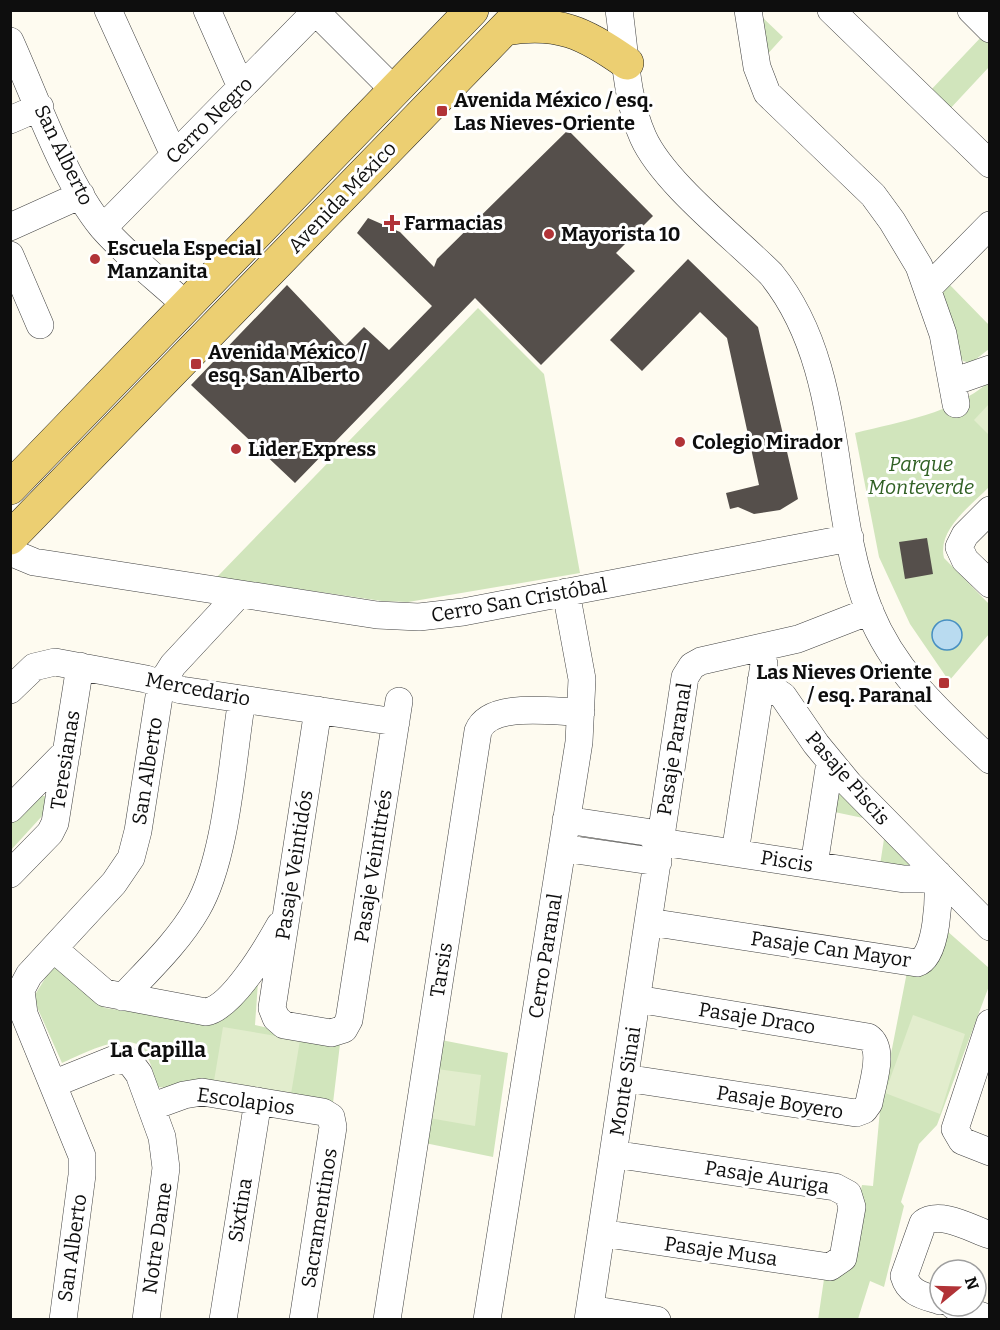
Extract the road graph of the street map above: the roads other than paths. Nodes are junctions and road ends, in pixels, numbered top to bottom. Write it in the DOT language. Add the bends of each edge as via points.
graph roads {
  1 [pos="108,10"];
  2 [pos="207,10"];
  3 [pos="618,10"];
  4 [pos="748,10"];
  5 [pos="831,10"];
  6 [pos="971,10"];
  7 [pos="315,11"];
  8 [pos="462,14"];
  9 [pos="514,20"];
  10 [pos="990,29"];
  11 [pos="10,41"];
  12 [pos="627,63"];
  13 [pos="241,87"];
  14 [pos="395,91"];
  15 [pos="40,107"];
  16 [pos="10,120"];
  17 [pos="174,155"];
  18 [pos="990,164"];
  19 [pos="81,195"];
  20 [pos="990,225"];
  21 [pos="10,227"];
  22 [pos="103,228"];
  23 [pos="10,255"];
  24 [pos="928,288"];
  25 [pos="187,306"];
  26 [pos="40,325"];
  27 [pos="990,369"];
  28 [pos="61,436"];
  29 [pos="71,475"];
  30 [pos="10,488"];
  31 [pos="990,510"];
  32 [pos="10,538"];
  33 [pos="850,538"];
  34 [pos="10,552"];
  35 [pos="990,584"];
  36 [pos="566,592"];
  37 [pos="239,594"];
  38 [pos="870,611"];
  39 [pos="766,648"];
  40 [pos="80,666"];
  41 [pos="761,681"];
  42 [pos="161,684"];
  43 [pos="10,690"];
  44 [pos="242,699"];
  45 [pos="318,710"];
  46 [pos="398,711"];
  47 [pos="581,712"];
  48 [pos="67,751"];
  49 [pos="990,760"];
  50 [pos="830,762"];
  51 [pos="10,809"];
  52 [pos="566,820"];
  53 [pos="562,848"];
  54 [pos="660,852"];
  55 [pos="735,853"];
  56 [pos="814,865"];
  57 [pos="10,874"];
  58 [pos="938,874"];
  59 [pos="649,922"];
  60 [pos="990,927"];
  61 [pos="54,949"];
  62 [pos="265,969"];
  63 [pos="123,997"];
  64 [pos="637,999"];
  65 [pos="16,1006"];
  66 [pos="990,1023"];
  67 [pos="874,1042"];
  68 [pos="982,1066"];
  69 [pos="625,1078"];
  70 [pos="53,1084"];
  71 [pos="180,1096"];
  72 [pos="258,1101"];
  73 [pos="151,1107"];
  74 [pos="331,1117"];
  75 [pos="990,1152"];
  76 [pos="614,1154"];
  77 [pos="165,1156"];
  78 [pos="601,1233"];
  79 [pos="990,1236"];
  80 [pos="840,1263"];
  81 [pos="928,1297"];
  82 [pos="589,1314"];
  83 [pos="63,1320"];
  84 [pos="146,1320"];
  85 [pos="223,1320"];
  86 [pos="303,1320"];
  87 [pos="387,1320"];
  88 [pos="488,1320"];
  89 [pos="657,1320"];
  1 -- 17 [label="street"];
  2 -- 13 [label="street"];
  3 -- 12 [label="street"];
  4 -- 24 [label="street" via="759,76 767,93 873,195 906,243"];
  5 -- 18 [label="street"];
  6 -- 10 [label="street"];
  7 -- 13 [label="street, Cerro Negro"];
  7 -- 14 [label="street"];
  8 -- 14 [label="main road, Avenida México"];
  9 -- 12 [label="main road" via="568,29 604,46"];
  9 -- 29 [label="main road, Avenida México"];
  11 -- 15 [label="street, San Alberto"];
  12 -- 33 [label="street" via="638,124 659,165 771,274 805,326 822,387"];
  13 -- 17 [label="street, Cerro Negro"];
  14 -- 25 [label="main road, Avenida México"];
  15 -- 16 [label="street"];
  15 -- 19 [label="street, San Alberto"];
  17 -- 22 [label="street, Cerro Negro"];
  19 -- 21 [label="street"];
  19 -- 22 [label="street, San Alberto"];
  20 -- 24 [label="street"];
  22 -- 25 [label="street, San Alberto"];
  23 -- 26 [label="street"];
  24 -- 27 [label="street" via="943,334 955,393"];
  25 -- 28 [label="main road, Avenida México"];
  28 -- 29 [label="main road" via="51,455 61,473"];
  28 -- 30 [label="main road, Avenida México"];
  29 -- 32 [label="main road, Avenida México"];
  31 -- 35 [label="street" via="965,535 959,548 965,560"];
  33 -- 36 [label="street, Cerro San Cristóbal"];
  33 -- 38 [label="street"];
  34 -- 37 [label="street, Cerro San Cristóbal" via="34,562"];
  36 -- 37 [label="street, Cerro San Cristóbal" via="419,617 377,615"];
  36 -- 47 [label="street, Cerro Paranal" via="579,661"];
  37 -- 42 [label="street, San Alberto" via="173,665"];
  38 -- 39 [label="street, Pasaje Paranal"];
  38 -- 49 [label="street" via="889,651 915,687"];
  39 -- 41 [label="street"];
  39 -- 54 [label="street, Pasaje Paranal" via="701,661 688,671"];
  40 -- 42 [label="street, Mercedario"];
  40 -- 43 [label="street, Mercedario" via="41,664"];
  40 -- 48 [label="street, Teresianas"];
  41 -- 50 [label="street, Pasaje Piscis" via="783,696"];
  41 -- 55 [label="street"];
  42 -- 44 [label="street, Mercedario"];
  42 -- 61 [label="street, San Alberto" via="131,858 114,883"];
  44 -- 45 [label="street, Mercedario"];
  44 -- 63 [label="street" via="218,852 206,892 178,937"];
  45 -- 46 [label="street, Mercedario"];
  45 -- 62 [label="street, Pasaje Veintidós" via="287,911"];
  46 -- 62 [label="street, Pasaje Veintitrés" via="349,1020 344,1029 331,1033 289,1026 276,1018"];
  47 -- 52 [label="street, Cerro Paranal"];
  47 -- 87 [label="street, Tarsis" via="498,712 485,720 478,731"];
  48 -- 51 [label="street"];
  48 -- 57 [label="street, Teresianas" via="53,828"];
  50 -- 56 [label="street"];
  50 -- 58 [label="street, Pasaje Piscis"];
  52 -- 53 [label="street, Cerro Paranal"];
  52 -- 54 [label="street, Piscis" via="645,832"];
  53 -- 54 [label="street, Piscis"];
  53 -- 88 [label="street, Cerro Paranal"];
  54 -- 55 [label="street, Piscis"];
  54 -- 59 [label="street, Monte Sinai"];
  55 -- 56 [label="street, Piscis"];
  56 -- 58 [label="street, Piscis" via="914,880"];
  58 -- 59 [label="street, Pasaje Can Mayor" via="930,950 917,963"];
  58 -- 60 [label="street"];
  59 -- 64 [label="street, Monte Sinai"];
  61 -- 63 [label="street" via="97,988"];
  61 -- 65 [label="street, San Alberto" via="24,982"];
  62 -- 63 [label="street" via="212,1011"];
  64 -- 67 [label="street, Pasaje Draco" via="864,1036"];
  64 -- 69 [label="street, Monte Sinai"];
  65 -- 70 [label="street, San Alberto"];
  66 -- 68 [label="street"];
  67 -- 69 [label="street, Pasaje Boyero" via="877,1053 869,1103 856,1113"];
  68 -- 75 [label="street" via="955,1125 962,1142"];
  69 -- 76 [label="street, Monte Sinai"];
  70 -- 73 [label="street" via="110,1060 125,1060 137,1070"];
  70 -- 83 [label="street, San Alberto" via="80,1148 83,1166"];
  71 -- 72 [label="street, Escolapios" via="202,1092"];
  71 -- 73 [label="street, Escolapios"];
  71 -- 77 [label="street, Notre Dame" via="172,1142"];
  72 -- 74 [label="street, Escolapios"];
  72 -- 85 [label="street, Sixtina"];
  73 -- 77 [label="street, Notre Dame"];
  74 -- 86 [label="street, Sacramentinos" via="333,1127"];
  76 -- 78 [label="street, Monte Sinai"];
  76 -- 80 [label="street, Pasaje Auriga" via="840,1189 850,1197 852,1207"];
  77 -- 84 [label="street, Notre Dame" via="166,1181"];
  78 -- 80 [label="street, Pasaje Musa" via="825,1266"];
  78 -- 82 [label="street, Monte Sinai"];
  79 -- 81 [label="street" via="940,1218 928,1219 920,1228 904,1276 915,1292"];
  82 -- 89 [label="street"];
}
